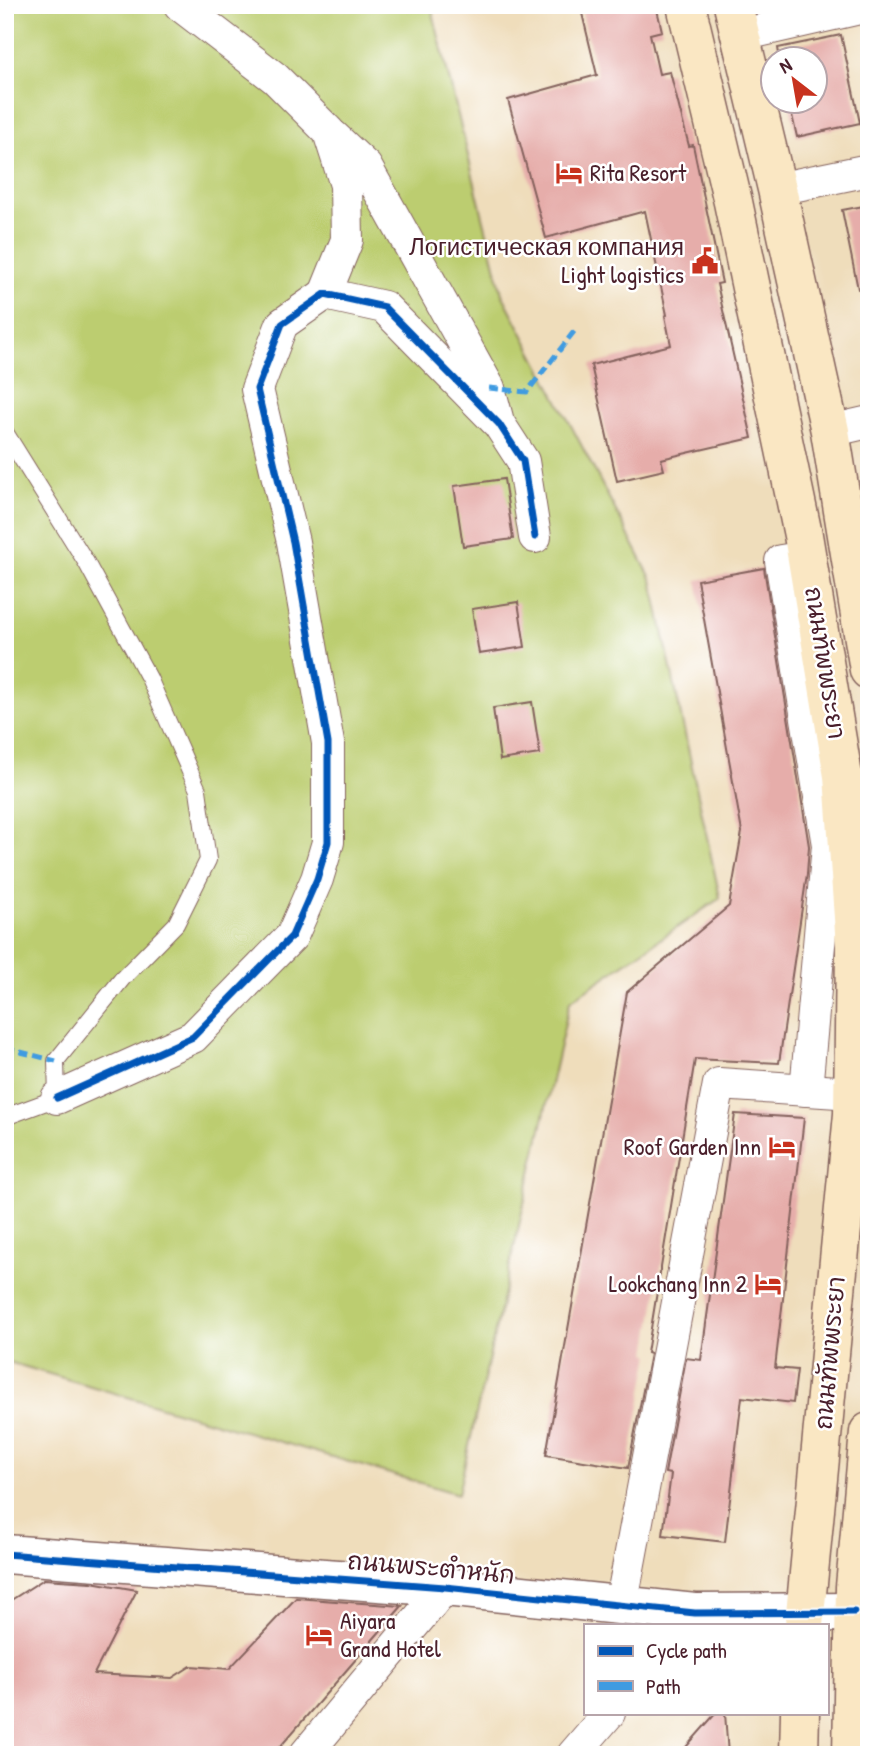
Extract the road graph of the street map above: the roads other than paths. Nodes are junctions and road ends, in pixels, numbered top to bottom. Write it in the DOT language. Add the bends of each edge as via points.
graph roads {
  1 [pos="180,5"];
  2 [pos="686,5"];
  3 [pos="869,6"];
  4 [pos="737,20"];
  5 [pos="330,132"];
  6 [pos="869,170"];
  7 [pos="777,189"];
  8 [pos="325,294"];
  9 [pos="869,422"];
  10 [pos="499,424"];
  11 [pos="830,431"];
  12 [pos="5,432"];
  13 [pos="536,537"];
  14 [pos="807,557"];
  15 [pos="869,670"];
  16 [pos="806,1090"];
  17 [pos="853,1093"];
  18 [pos="57,1098"];
  19 [pos="5,1117"];
  20 [pos="869,1432"];
  21 [pos="5,1554"];
  22 [pos="445,1587"];
  23 [pos="621,1605"];
  24 [pos="854,1612"];
  25 [pos="690,1619"];
  26 [pos="805,1619"];
  27 [pos="861,1704"];
  28 [pos="608,1714"];
  29 [pos="800,1714"];
  30 [pos="305,1755"];
  31 [pos="573,1755"];
  32 [pos="799,1755"];
  33 [pos="852,1755"];
  1 -- 5 [label="street" via="275,78"];
  2 -- 14 [label="main road, ถนนทัพพระยา" via="733,202"];
  3 -- 4 [label="street"];
  4 -- 7 [label="main road, ถนนทัพพระยา"];
  5 -- 8 [label="street" via="346,185 347,240"];
  5 -- 10 [label="street" via="366,167 489,388"];
  6 -- 7 [label="street"];
  7 -- 11 [label="main road, ถนนทัพพระยา"];
  8 -- 10 [label="street" via="384,307"];
  8 -- 18 [label="street" via="282,324 257,389 293,542 328,743 328,842 317,879 292,936 193,1037"];
  9 -- 11 [label="street"];
  10 -- 13 [label="street" via="523,461"];
  11 -- 15 [label="main road, ถนนทัพพระยา"];
  12 -- 18 [label="lane" via="86,562 149,678 198,790 208,860 176,924 122,979 56,1060"];
  14 -- 16 [label="street" via="781,561 828,845"];
  14 -- 17 [label="main road, ถนนทัพพระยา" via="844,776 855,946"];
  16 -- 17 [label="street"];
  16 -- 23 [label="street" via="719,1084"];
  17 -- 26 [label="main road, ถนนทัพพระยา"];
  18 -- 19 [label="lane"];
  20 -- 24 [label="main road, ถนนทัพพระยา"];
  21 -- 22 [label="street, ถนนพระตำหนัก"];
  22 -- 23 [label="street, ถนนพระตำหนัก"];
  22 -- 30 [label="street"];
  23 -- 25 [label="street, ถนนพระตำหนัก"];
  24 -- 26 [label="street, ถนนพระตำหนัก"];
  24 -- 27 [label="main road, ถนนทัพพระยา"];
  25 -- 26 [label="street, ถนนพระตำหนัก"];
  27 -- 33 [label="main road, ถนนทัพพระยา"];
  28 -- 31 [label="street"];
  29 -- 32 [label="main road"];
}
